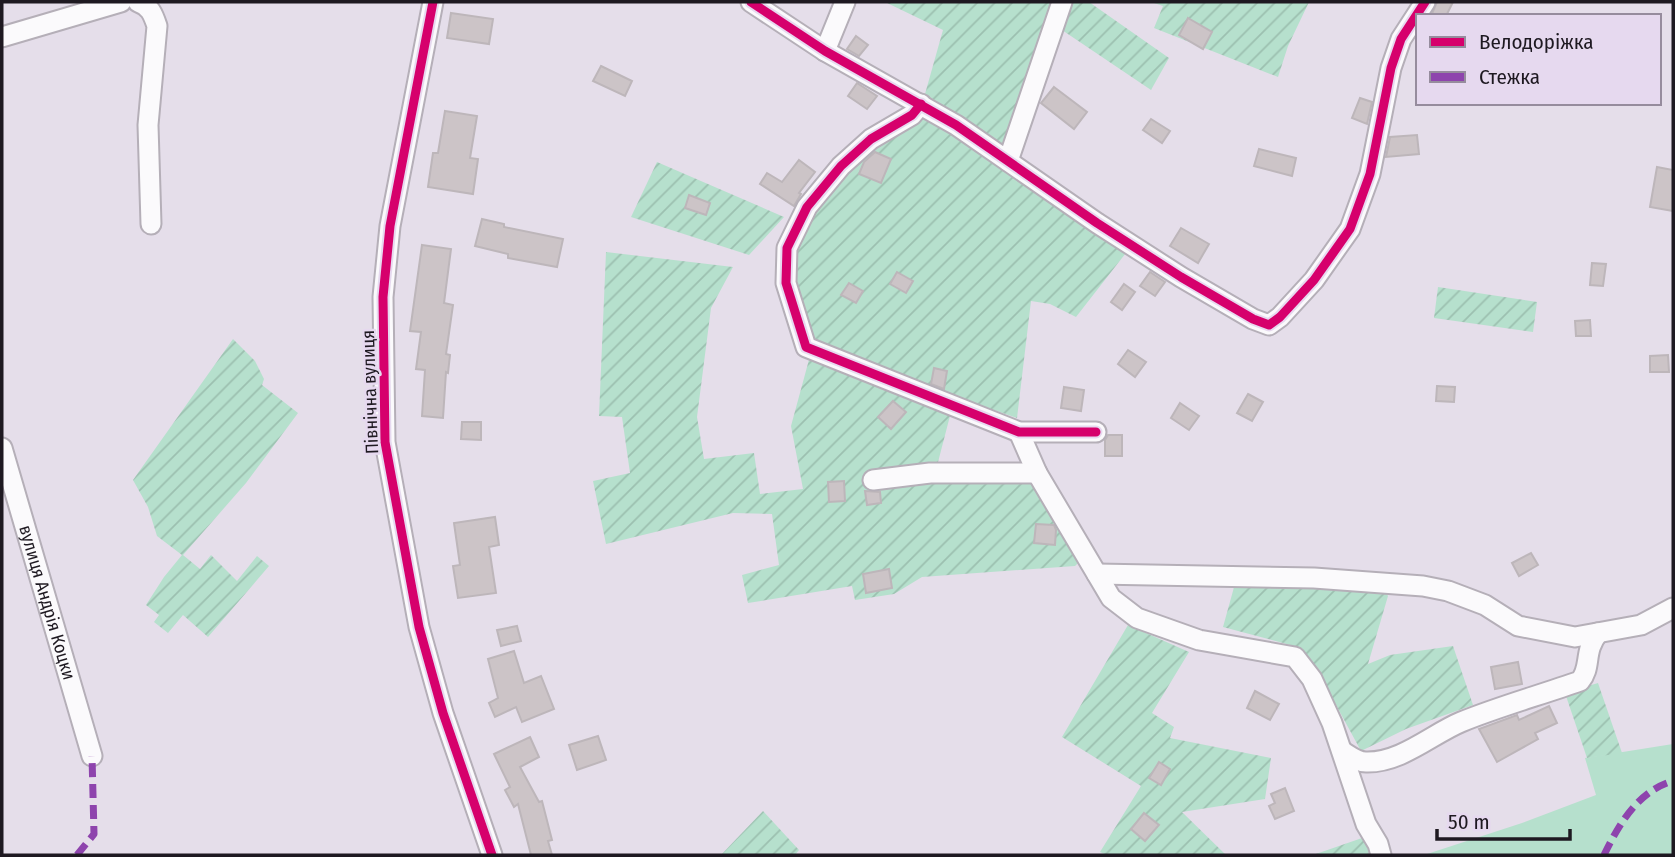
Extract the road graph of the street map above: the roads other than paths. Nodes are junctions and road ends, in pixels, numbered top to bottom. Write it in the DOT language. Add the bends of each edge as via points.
graph roads {
  1 [pos="121,2"];
  2 [pos="138,2"];
  3 [pos="433,2"];
  4 [pos="751,2"];
  5 [pos="845,2"];
  6 [pos="1062,2"];
  7 [pos="1416,16"];
  8 [pos="2,37"];
  9 [pos="825,51"];
  10 [pos="921,104"];
  11 [pos="1008,161"];
  12 [pos="151,224"];
  13 [pos="1019,432"];
  14 [pos="1096,432"];
  15 [pos="2,448"];
  16 [pos="1037,473"];
  17 [pos="873,480"];
  18 [pos="1097,574"];
  19 [pos="1673,608"];
  20 [pos="1598,633"];
  21 [pos="1342,751"];
  22 [pos="92,756"];
  23 [pos="492,855"];
  24 [pos="1381,855"];
  1 -- 8 [label="street"];
  2 -- 12 [label="street" via="146,4 157,26 148,125"];
  3 -- 23 [label="street, Північна вулиця" via="390,226 383,297 385,442 419,628"];
  4 -- 9 [label="street"];
  5 -- 9 [label="street"];
  6 -- 11 [label="street"];
  7 -- 11 [label="street" via="1401,39 1391,68 1370,174 1350,229 1314,281 1269,325 1181,277"];
  9 -- 10 [label="street"];
  10 -- 11 [label="street"];
  10 -- 13 [label="street" via="841,166 807,207 786,247 786,283 806,347"];
  13 -- 14 [label="street"];
  13 -- 16 [label="street"];
  15 -- 22 [label="street, вулиця Андрія Коцки"];
  16 -- 17 [label="street" via="930,473"];
  16 -- 18 [label="street"];
  18 -- 20 [label="street" via="1314,578 1423,586 1485,605 1518,626 1576,637"];
  18 -- 21 [label="street" via="1111,598 1137,618 1199,640 1295,657 1312,679"];
  19 -- 20 [label="street" via="1641,625"];
  20 -- 21 [label="street" via="1587,651 1586,674 1580,681 1460,722 1402,753 1366,762"];
  21 -- 24 [label="street"];
}
